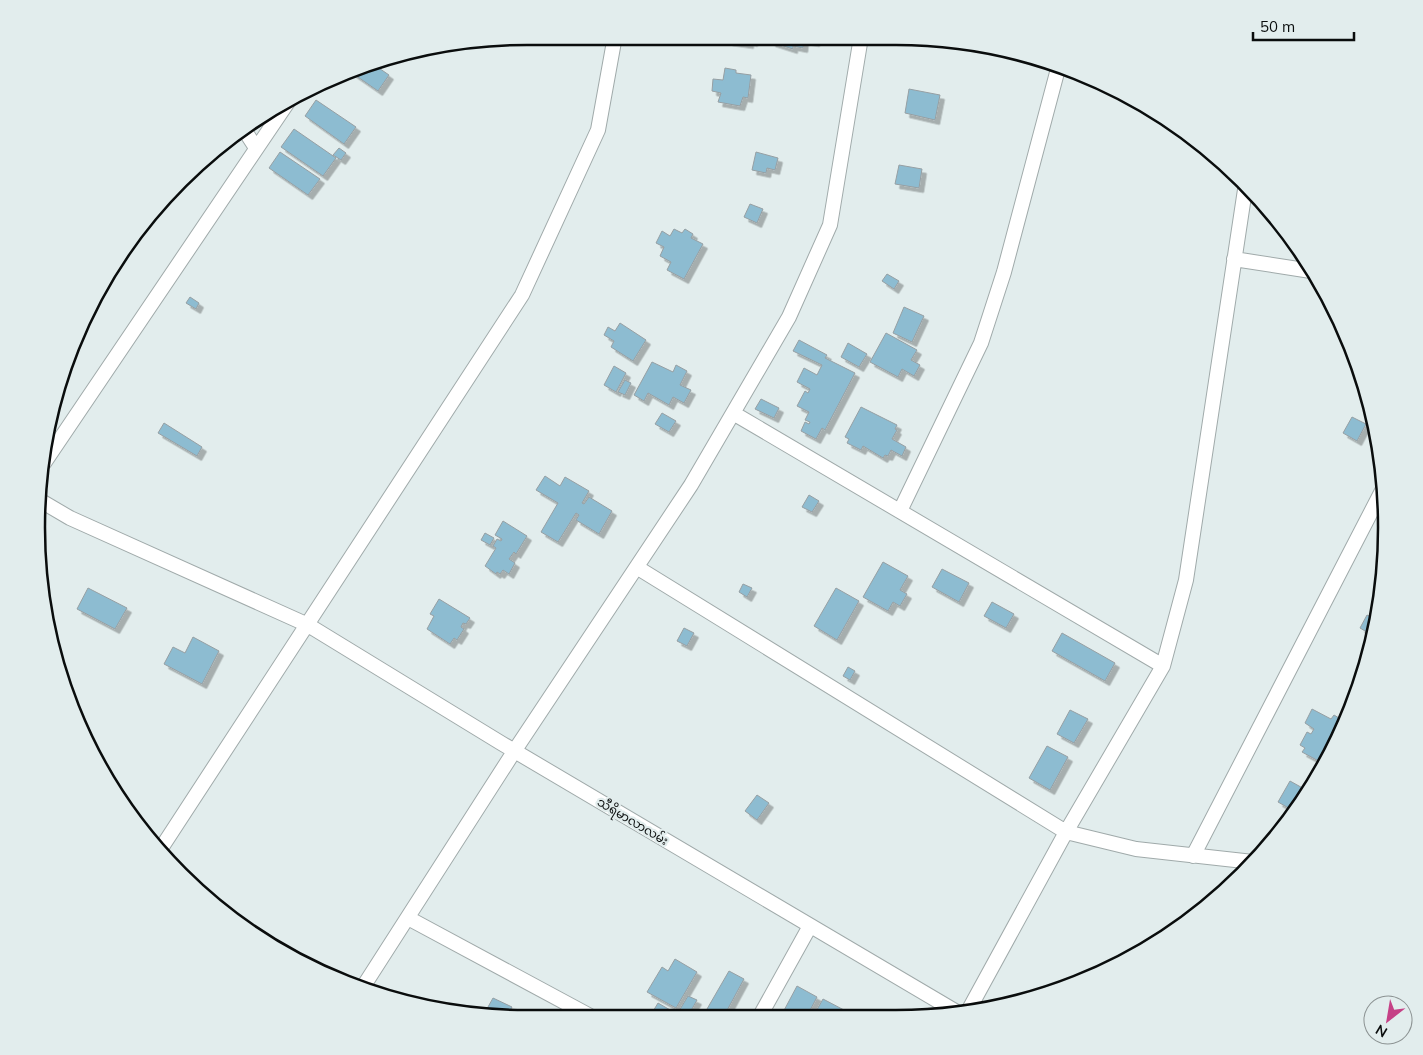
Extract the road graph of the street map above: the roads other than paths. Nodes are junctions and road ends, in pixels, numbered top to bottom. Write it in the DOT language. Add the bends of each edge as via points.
graph roads {
  1 [pos="613,45"];
  2 [pos="860,45"];
  3 [pos="1057,73"];
  4 [pos="280,114"];
  5 [pos="247,135"];
  6 [pos="256,148"];
  7 [pos="1244,194"];
  8 [pos="1234,259"];
  9 [pos="1303,269"];
  10 [pos="733,413"];
  11 [pos="51,453"];
  12 [pos="1377,500"];
  13 [pos="46,504"];
  14 [pos="900,511"];
  15 [pos="638,568"];
  16 [pos="308,625"];
  17 [pos="1163,666"];
  18 [pos="515,750"];
  19 [pos="1066,832"];
  20 [pos="164,844"];
  21 [pos="1193,856"];
  22 [pos="1244,861"];
  23 [pos="408,918"];
  24 [pos="810,926"];
  25 [pos="366,982"];
  26 [pos="972,1004"];
  27 [pos="948,1007"];
  28 [pos="579,1010"];
  29 [pos="763,1010"];
  1 -- 16 [label="street" via="598,130 522,294"];
  2 -- 10 [label="street" via="830,225 790,317"];
  3 -- 14 [label="street" via="1004,272 981,343"];
  4 -- 6 [label="street"];
  5 -- 6 [label="street"];
  6 -- 11 [label="street"];
  7 -- 8 [label="street"];
  8 -- 9 [label="street"];
  8 -- 17 [label="street" via="1186,580"];
  10 -- 14 [label="street"];
  10 -- 15 [label="street"];
  12 -- 21 [label="street"];
  13 -- 16 [label="street, သီရိမာလာလမ်း" via="70,518"];
  14 -- 17 [label="street"];
  15 -- 18 [label="street"];
  15 -- 19 [label="street"];
  16 -- 18 [label="street, သီရိမာလာလမ်း"];
  16 -- 20 [label="street"];
  17 -- 19 [label="street"];
  18 -- 23 [label="street"];
  18 -- 24 [label="street, သီရိမာလာလမ်း"];
  19 -- 21 [label="street" via="1136,850"];
  19 -- 26 [label="street"];
  21 -- 22 [label="street"];
  23 -- 25 [label="street"];
  23 -- 28 [label="street"];
  24 -- 27 [label="street, သီရိမာလာလမ်း"];
  24 -- 29 [label="street"];
}
